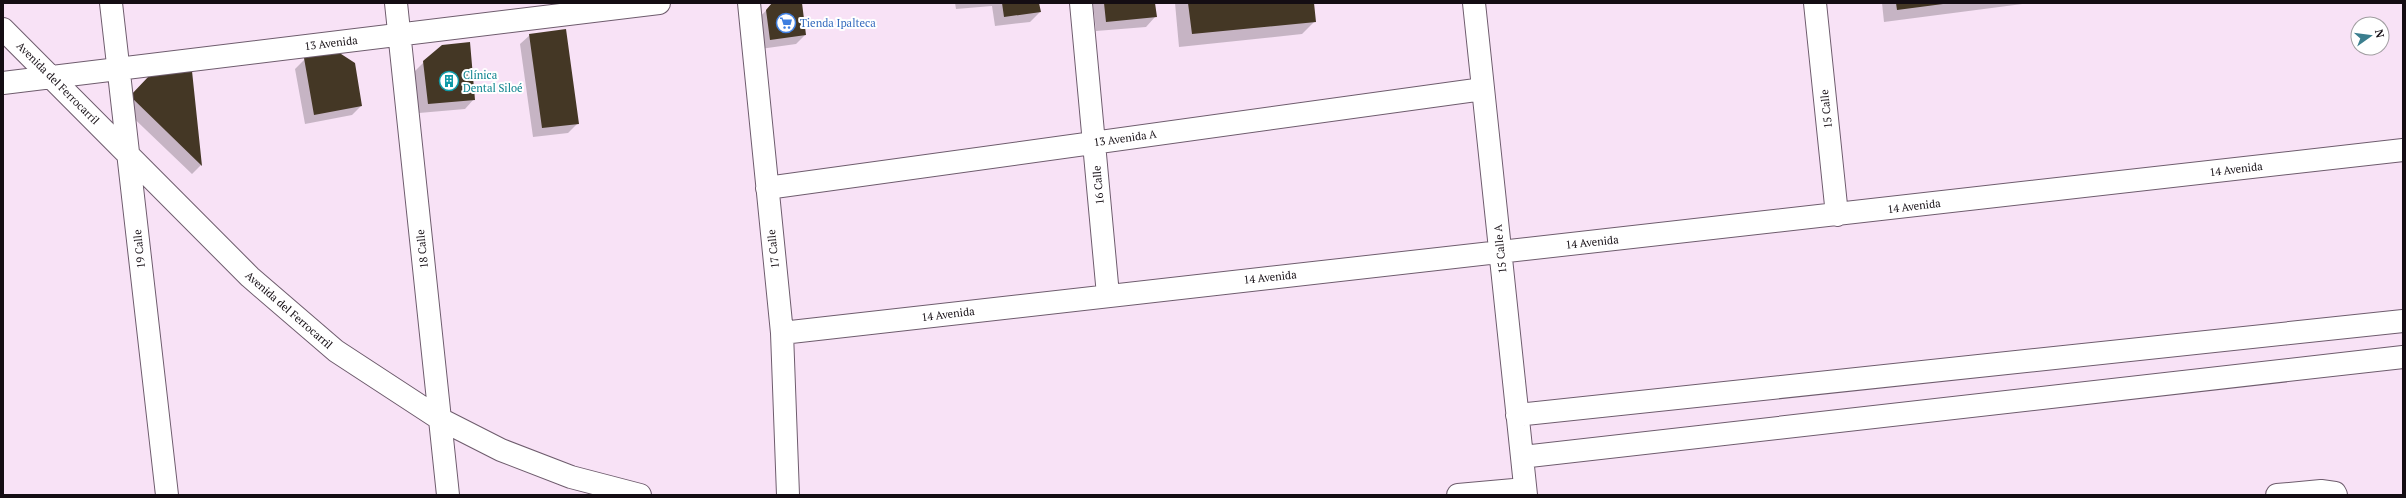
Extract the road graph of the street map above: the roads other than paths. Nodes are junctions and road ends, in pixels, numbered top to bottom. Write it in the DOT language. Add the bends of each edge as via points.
graph roads {
  1 [pos="111,3"];
  2 [pos="396,3"];
  3 [pos="659,3"];
  4 [pos="749,3"];
  5 [pos="1081,3"];
  6 [pos="1474,3"];
  7 [pos="1815,3"];
  8 [pos="3,29"];
  9 [pos="399,35"];
  10 [pos="119,68"];
  11 [pos="51,77"];
  12 [pos="3,82"];
  13 [pos="1483,89"];
  14 [pos="1094,142"];
  15 [pos="2403,150"];
  16 [pos="129,153"];
  17 [pos="767,188"];
  18 [pos="1837,215"];
  19 [pos="1500,252"];
  20 [pos="1108,295"];
  21 [pos="2403,321"];
  22 [pos="782,333"];
  23 [pos="2403,357"];
  24 [pos="1517,415"];
  25 [pos="440,418"];
  26 [pos="1522,457"];
  27 [pos="1526,492"];
  28 [pos="167,495"];
  29 [pos="448,495"];
  30 [pos="640,495"];
  31 [pos="788,495"];
  32 [pos="1458,495"];
  33 [pos="2277,495"];
  34 [pos="2336,495"];
  1 -- 10 [label="street, 19 Calle"];
  2 -- 9 [label="street, 18 Calle"];
  3 -- 9 [label="street, 13 Avenida"];
  4 -- 17 [label="street, 17 Calle"];
  5 -- 14 [label="street, 16 Calle"];
  6 -- 13 [label="street, 15 Calle A"];
  7 -- 18 [label="street, 15 Calle"];
  8 -- 11 [label="street, Avenida del Ferrocarril"];
  9 -- 10 [label="street, 13 Avenida"];
  9 -- 25 [label="street, 18 Calle"];
  10 -- 11 [label="street, 13 Avenida"];
  10 -- 16 [label="street, 19 Calle"];
  11 -- 12 [label="street, 13 Avenida"];
  11 -- 16 [label="street, Avenida del Ferrocarril"];
  13 -- 14 [label="street, 13 Avenida A"];
  13 -- 19 [label="street, 15 Calle A"];
  14 -- 17 [label="street, 13 Avenida A"];
  14 -- 20 [label="street, 16 Calle"];
  15 -- 18 [label="street, 14 Avenida"];
  16 -- 25 [label="street, Avenida del Ferrocarril" via="250,277 336,351"];
  16 -- 28 [label="street, 19 Calle"];
  17 -- 22 [label="street, 17 Calle"];
  18 -- 19 [label="street, 14 Avenida"];
  19 -- 20 [label="street, 14 Avenida"];
  19 -- 24 [label="street, 15 Calle A"];
  20 -- 22 [label="street, 14 Avenida"];
  21 -- 24 [label="street"];
  22 -- 31 [label="street, 17 Calle"];
  23 -- 26 [label="street"];
  24 -- 26 [label="street, 15 Calle A"];
  25 -- 29 [label="street, 18 Calle"];
  25 -- 30 [label="street, Avenida del Ferrocarril" via="501,450 571,478"];
  26 -- 27 [label="street, 15 Calle A"];
  27 -- 32 [label="street"];
  33 -- 34 [label="street" via="2321,491"];
}
